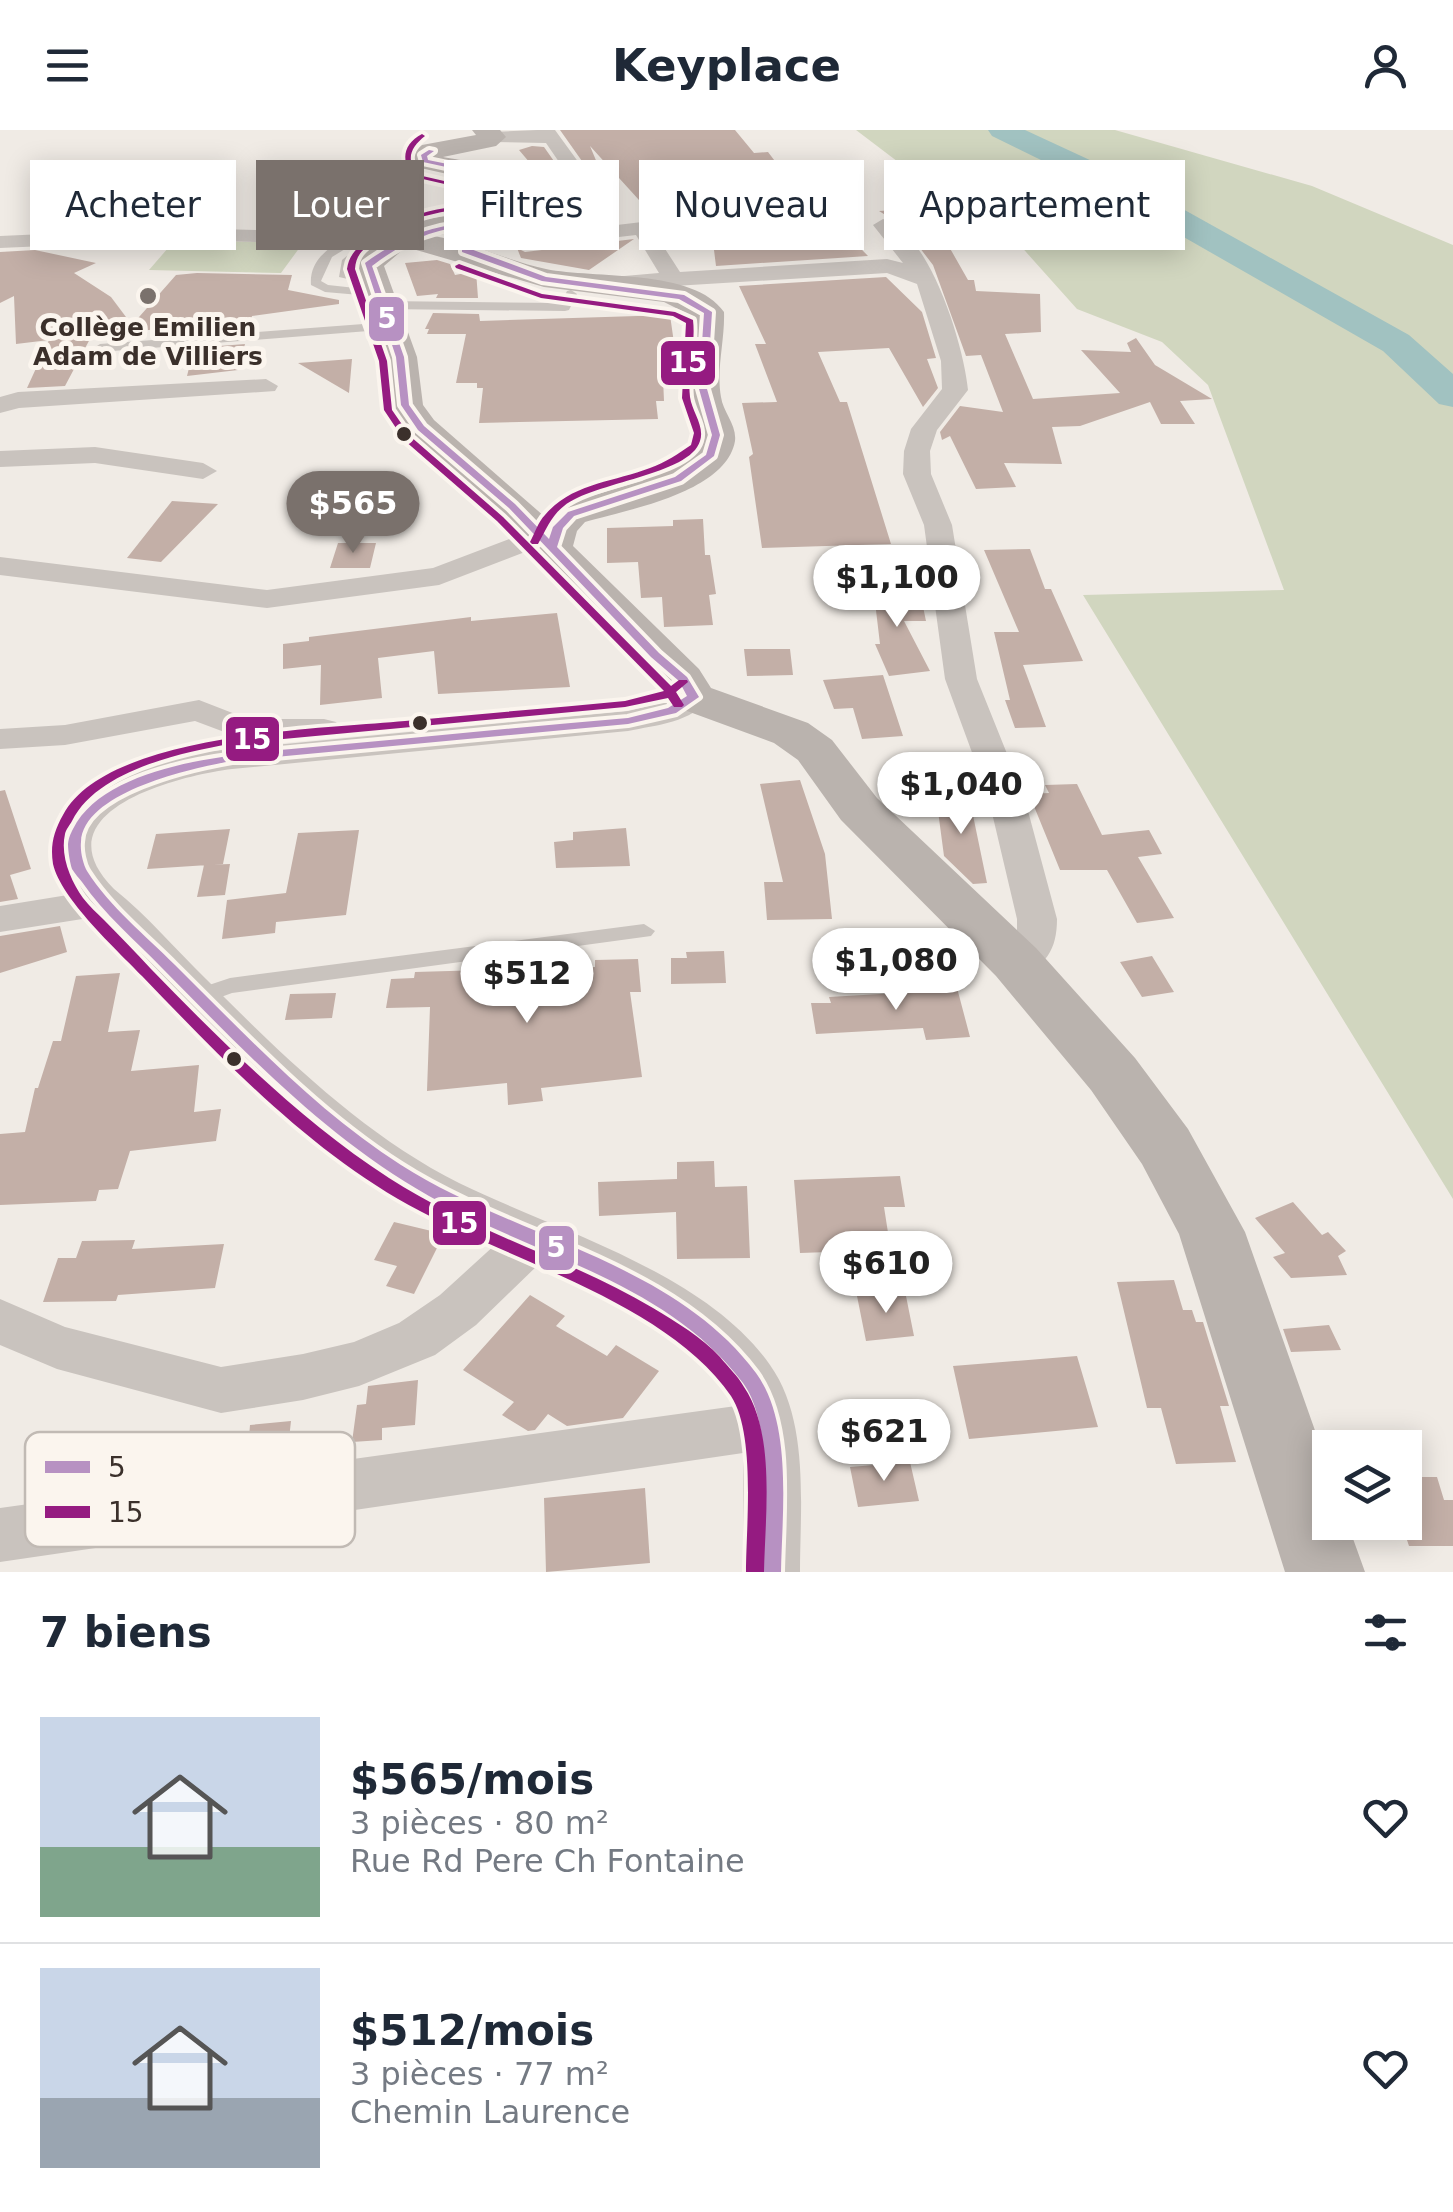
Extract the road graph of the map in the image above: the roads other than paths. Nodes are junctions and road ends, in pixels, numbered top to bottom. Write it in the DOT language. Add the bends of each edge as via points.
graph roads {
  1 [pos="489,134"];
  2 [pos="549,134"];
  3 [pos="567,160"];
  4 [pos="444,165"];
  5 [pos="883,225"];
  6 [pos="619,229"];
  7 [pos="0,242"];
  8 [pos="448,250"];
  9 [pos="402,263"];
  10 [pos="917,273"];
  11 [pos="674,280"];
  12 [pos="583,290"];
  13 [pos="100,348"];
  14 [pos="266,386"];
  15 [pos="0,405"];
  16 [pos="0,459"];
  17 [pos="203,472"];
  18 [pos="555,532"];
  19 [pos="0,566"];
  20 [pos="692,697"];
  21 [pos="0,739"];
  22 [pos="376,745"];
  23 [pos="105,902"];
  24 [pos="0,918"];
  25 [pos="644,930"];
  26 [pos="1016,962"];
  27 [pos="199,997"];
  28 [pos="532,1240"];
  29 [pos="0,1321"];
  30 [pos="766,1426"];
  31 [pos="355,1484"];
  32 [pos="25,1531"];
  33 [pos="0,1535"];
  34 [pos="772,1572"];
  35 [pos="1325,1572"];
  1 -- 2 [label="street"];
  1 -- 4 [label="main road" via="424,155"];
  2 -- 3 [label="street"];
  5 -- 10 [label="street" via="912,255"];
  6 -- 11 [label="street" via="642,228"];
  7 -- 9 [label="street" via="296,237 326,230"];
  8 -- 9 [label="main road"];
  9 -- 9 [label="lane" via="323,259 315,282 326,288"];
  9 -- 12 [label="main road" via="522,272"];
  9 -- 12 [label="lane" via="566,307"];
  9 -- 13 [label="lane"];
  9 -- 18 [label="main road" via="405,406 512,506 545,515"];
  10 -- 11 [label="street" via="862,266"];
  10 -- 26 [label="street" via="934,298 955,390 924,428 918,474 938,525 961,679 1006,796 1037,918 1037,940"];
  11 -- 12 [label="street"];
  12 -- 18 [label="main road" via="658,292 708,312 703,398 715,422 699,470"];
  14 -- 15 [label="street"];
  16 -- 17 [label="street" via="96,455"];
  18 -- 19 [label="street" via="439,576 266,598"];
  18 -- 20 [label="main road"];
  20 -- 22 [label="street" via="672,711 628,721"];
  20 -- 26 [label="main road" via="792,733 815,750 859,809"];
  21 -- 22 [label="street" via="65,735 199,710 244,729 337,728 370,735"];
  22 -- 23 [label="street" via="183,766 119,790 92,810 72,844 73,862"];
  23 -- 24 [label="street"];
  23 -- 27 [label="street"];
  25 -- 27 [label="lane" via="230,986"];
  26 -- 35 [label="main road" via="1113,1074 1165,1146 1212,1232"];
  27 -- 28 [label="street" via="368,1150 436,1194"];
  28 -- 29 [label="street" via="458,1310 417,1338 360,1362 221,1390 57,1348"];
  28 -- 30 [label="street" via="652,1295 724,1346 756,1386"];
  30 -- 31 [label="street"];
  30 -- 34 [label="street"];
  32 -- 33 [label="street"];
}
